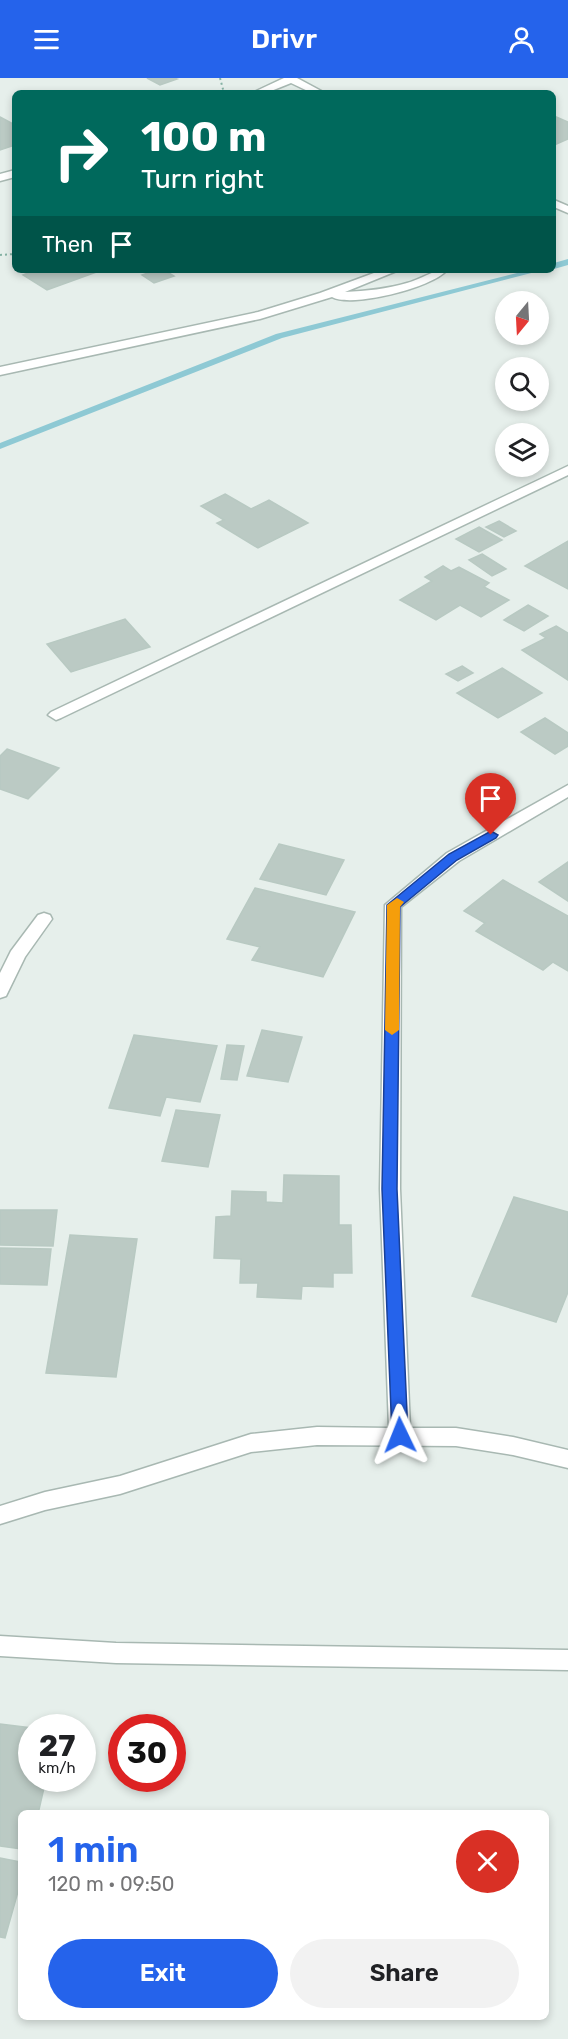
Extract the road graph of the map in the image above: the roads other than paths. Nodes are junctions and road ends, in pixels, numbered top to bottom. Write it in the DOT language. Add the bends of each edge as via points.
graph roads {
  1 [pos="290,78"];
  2 [pos="264,90"];
  3 [pos="314,90"];
  4 [pos="385,273"];
  5 [pos="437,273"];
  6 [pos="324,296"];
  7 [pos="0,371"];
  8 [pos="568,470"];
  9 [pos="56,715"];
  10 [pos="568,790"];
  11 [pos="44,919"];
  12 [pos="0,992"];
  13 [pos="400,1435"];
  14 [pos="568,1458"];
  15 [pos="0,1515"];
  16 [pos="0,1646"];
  17 [pos="568,1660"];
  1 -- 2 [label="street"];
  1 -- 3 [label="street"];
  4 -- 6 [label="street"];
  5 -- 6 [label="street" via="425,281 387,290"];
  6 -- 7 [label="street" via="260,315"];
  8 -- 9 [label="street"];
  10 -- 13 [label="street" via="453,857 393,905 390,1189"];
  11 -- 12 [label="street" via="17,955"];
  13 -- 14 [label="street" via="456,1437"];
  13 -- 15 [label="street" via="317,1436 251,1443 120,1485"];
  16 -- 17 [label="street" via="116,1653"];
}
